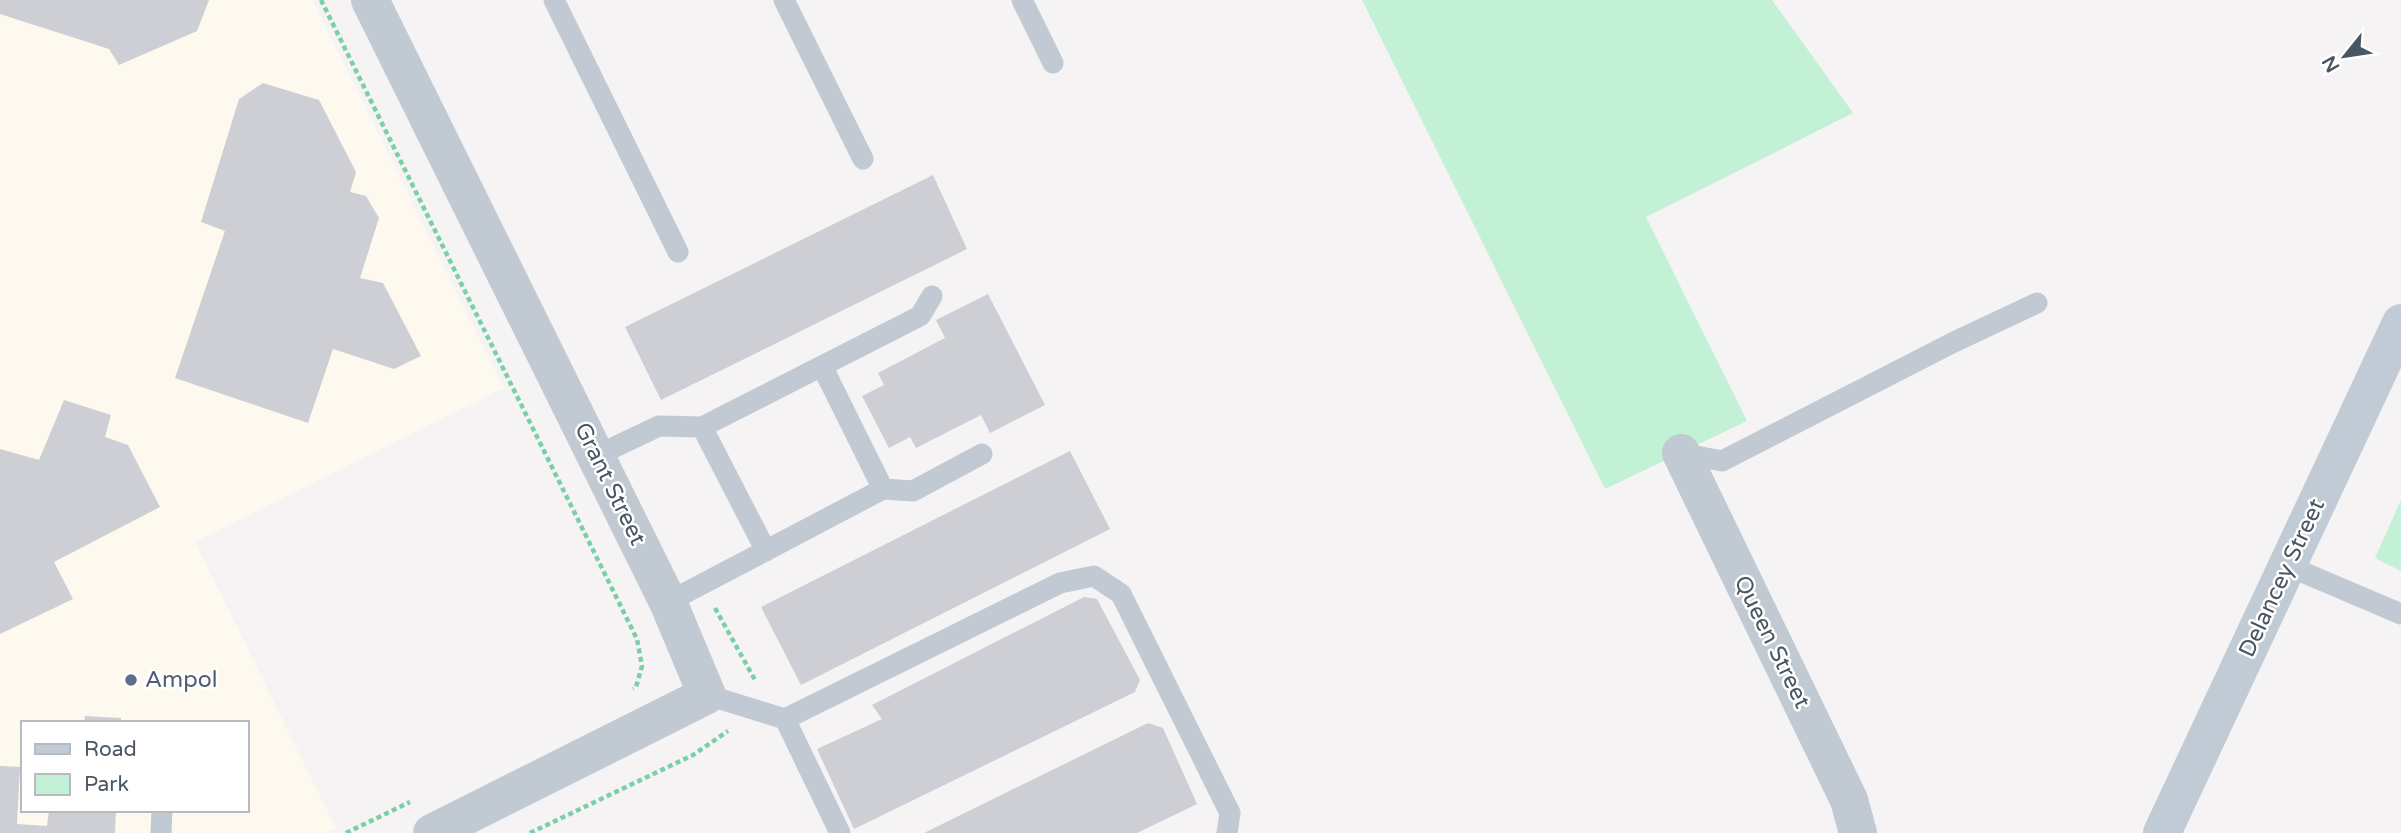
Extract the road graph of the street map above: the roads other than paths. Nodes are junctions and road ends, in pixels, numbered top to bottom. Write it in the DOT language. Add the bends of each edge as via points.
graph roads {
  1 [pos="370,0"];
  2 [pos="554,0"];
  3 [pos="784,0"];
  4 [pos="1021,0"];
  5 [pos="1053,63"];
  6 [pos="863,159"];
  7 [pos="677,252"];
  8 [pos="932,296"];
  9 [pos="2037,303"];
  10 [pos="2401,323"];
  11 [pos="822,366"];
  12 [pos="702,427"];
  13 [pos="1681,453"];
  14 [pos="982,454"];
  15 [pos="596,456"];
  16 [pos="884,489"];
  17 [pos="766,551"];
  18 [pos="2288,566"];
  19 [pos="668,602"];
  20 [pos="2401,614"];
  21 [pos="707,695"];
  22 [pos="785,719"];
  23 [pos="162,812"];
  24 [pos="161,833"];
  25 [pos="432,833"];
  26 [pos="841,833"];
  27 [pos="1227,833"];
  28 [pos="1858,833"];
  29 [pos="2162,833"];
  1 -- 15 [label="street, Grant Street"];
  2 -- 7 [label="lane"];
  3 -- 6 [label="lane"];
  4 -- 5 [label="lane"];
  8 -- 11 [label="lane" via="920,316"];
  9 -- 13 [label="lane" via="1722,461"];
  10 -- 18 [label="main road, Delancey Street"];
  11 -- 12 [label="lane"];
  11 -- 16 [label="lane"];
  12 -- 15 [label="lane" via="659,426"];
  12 -- 17 [label="lane"];
  13 -- 28 [label="street, Queen Street" via="1849,800"];
  14 -- 16 [label="lane" via="913,491"];
  15 -- 19 [label="street, Grant Street"];
  16 -- 17 [label="lane"];
  17 -- 19 [label="lane"];
  18 -- 20 [label="lane"];
  18 -- 29 [label="main road, Delancey Street"];
  19 -- 21 [label="street, Grant Street"];
  21 -- 22 [label="lane"];
  21 -- 25 [label="street"];
  22 -- 26 [label="lane"];
  22 -- 27 [label="lane" via="1060,583 1094,576 1121,594 1230,813"];
  23 -- 24 [label="lane"];
}
